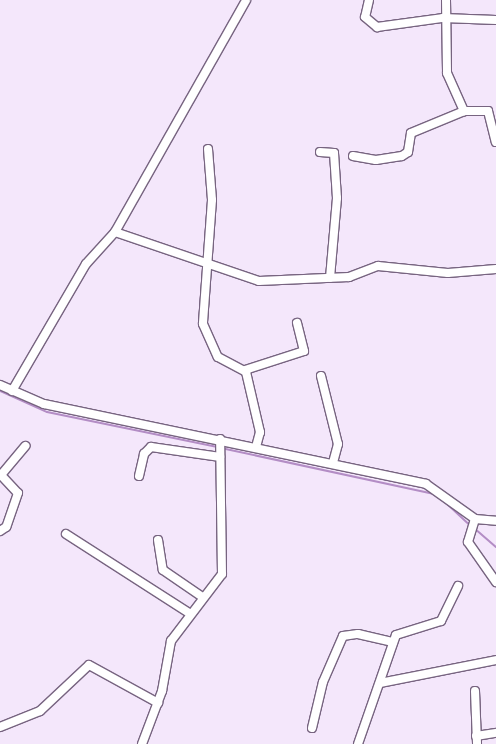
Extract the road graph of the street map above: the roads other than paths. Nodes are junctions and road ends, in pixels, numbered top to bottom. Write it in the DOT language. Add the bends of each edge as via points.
graph roads {
  1 [pos="246,0"];
  2 [pos="369,0"];
  3 [pos="446,0"];
  4 [pos="443,18"];
  5 [pos="496,20"];
  6 [pos="492,110"];
  7 [pos="464,111"];
  8 [pos="496,142"];
  9 [pos="208,149"];
  10 [pos="320,152"];
  11 [pos="353,156"];
  12 [pos="115,232"];
  13 [pos="205,264"];
  14 [pos="496,269"];
  15 [pos="330,278"];
  16 [pos="297,322"];
  17 [pos="244,370"];
  18 [pos="321,376"];
  19 [pos="0,385"];
  20 [pos="12,391"];
  21 [pos="220,441"];
  22 [pos="25,446"];
  23 [pos="256,447"];
  24 [pos="220,455"];
  25 [pos="333,463"];
  26 [pos="1,475"];
  27 [pos="139,476"];
  28 [pos="496,521"];
  29 [pos="472,524"];
  30 [pos="0,531"];
  31 [pos="66,534"];
  32 [pos="158,540"];
  33 [pos="496,582"];
  34 [pos="458,586"];
  35 [pos="201,596"];
  36 [pos="189,613"];
  37 [pos="393,642"];
  38 [pos="496,660"];
  39 [pos="380,683"];
  40 [pos="475,691"];
  41 [pos="158,703"];
  42 [pos="0,727"];
  43 [pos="312,728"];
  44 [pos="496,733"];
  45 [pos="477,740"];
  46 [pos="142,744"];
  47 [pos="358,744"];
  1 -- 12 [label="street"];
  2 -- 4 [label="street" via="365,16 377,27"];
  3 -- 4 [label="street"];
  4 -- 5 [label="street"];
  4 -- 7 [label="street" via="447,73"];
  6 -- 7 [label="street"];
  6 -- 8 [label="street"];
  7 -- 11 [label="street" via="411,133 408,152 402,156 376,160"];
  9 -- 13 [label="street" via="212,200"];
  10 -- 15 [label="street" via="334,153 337,198"];
  12 -- 13 [label="street"];
  12 -- 20 [label="street" via="86,264"];
  13 -- 15 [label="street" via="255,281"];
  13 -- 17 [label="street" via="204,328 221,360"];
  14 -- 15 [label="street" via="448,273 378,266 349,277"];
  16 -- 17 [label="street" via="304,351"];
  17 -- 23 [label="street" via="260,432"];
  18 -- 25 [label="street" via="338,444"];
  19 -- 20 [label="street"];
  20 -- 21 [label="street" via="44,404"];
  21 -- 23 [label="street"];
  21 -- 24 [label="street"];
  22 -- 26 [label="street"];
  23 -- 25 [label="street"];
  24 -- 27 [label="street" via="151,447 144,454"];
  24 -- 35 [label="street" via="224,563 222,574"];
  25 -- 29 [label="street" via="426,484"];
  26 -- 30 [label="street" via="18,493 6,527"];
  28 -- 29 [label="street"];
  29 -- 33 [label="street" via="471,549"];
  31 -- 36 [label="street"];
  32 -- 35 [label="street" via="163,570"];
  34 -- 37 [label="street" via="441,621 402,630"];
  35 -- 36 [label="street"];
  36 -- 41 [label="street" via="171,641"];
  37 -- 39 [label="street"];
  37 -- 43 [label="street" via="355,633 343,636 323,682"];
  38 -- 39 [label="street"];
  39 -- 47 [label="street"];
  40 -- 45 [label="street"];
  41 -- 42 [label="street" via="89,665 40,711"];
  41 -- 46 [label="street"];
  44 -- 45 [label="street"];
}
